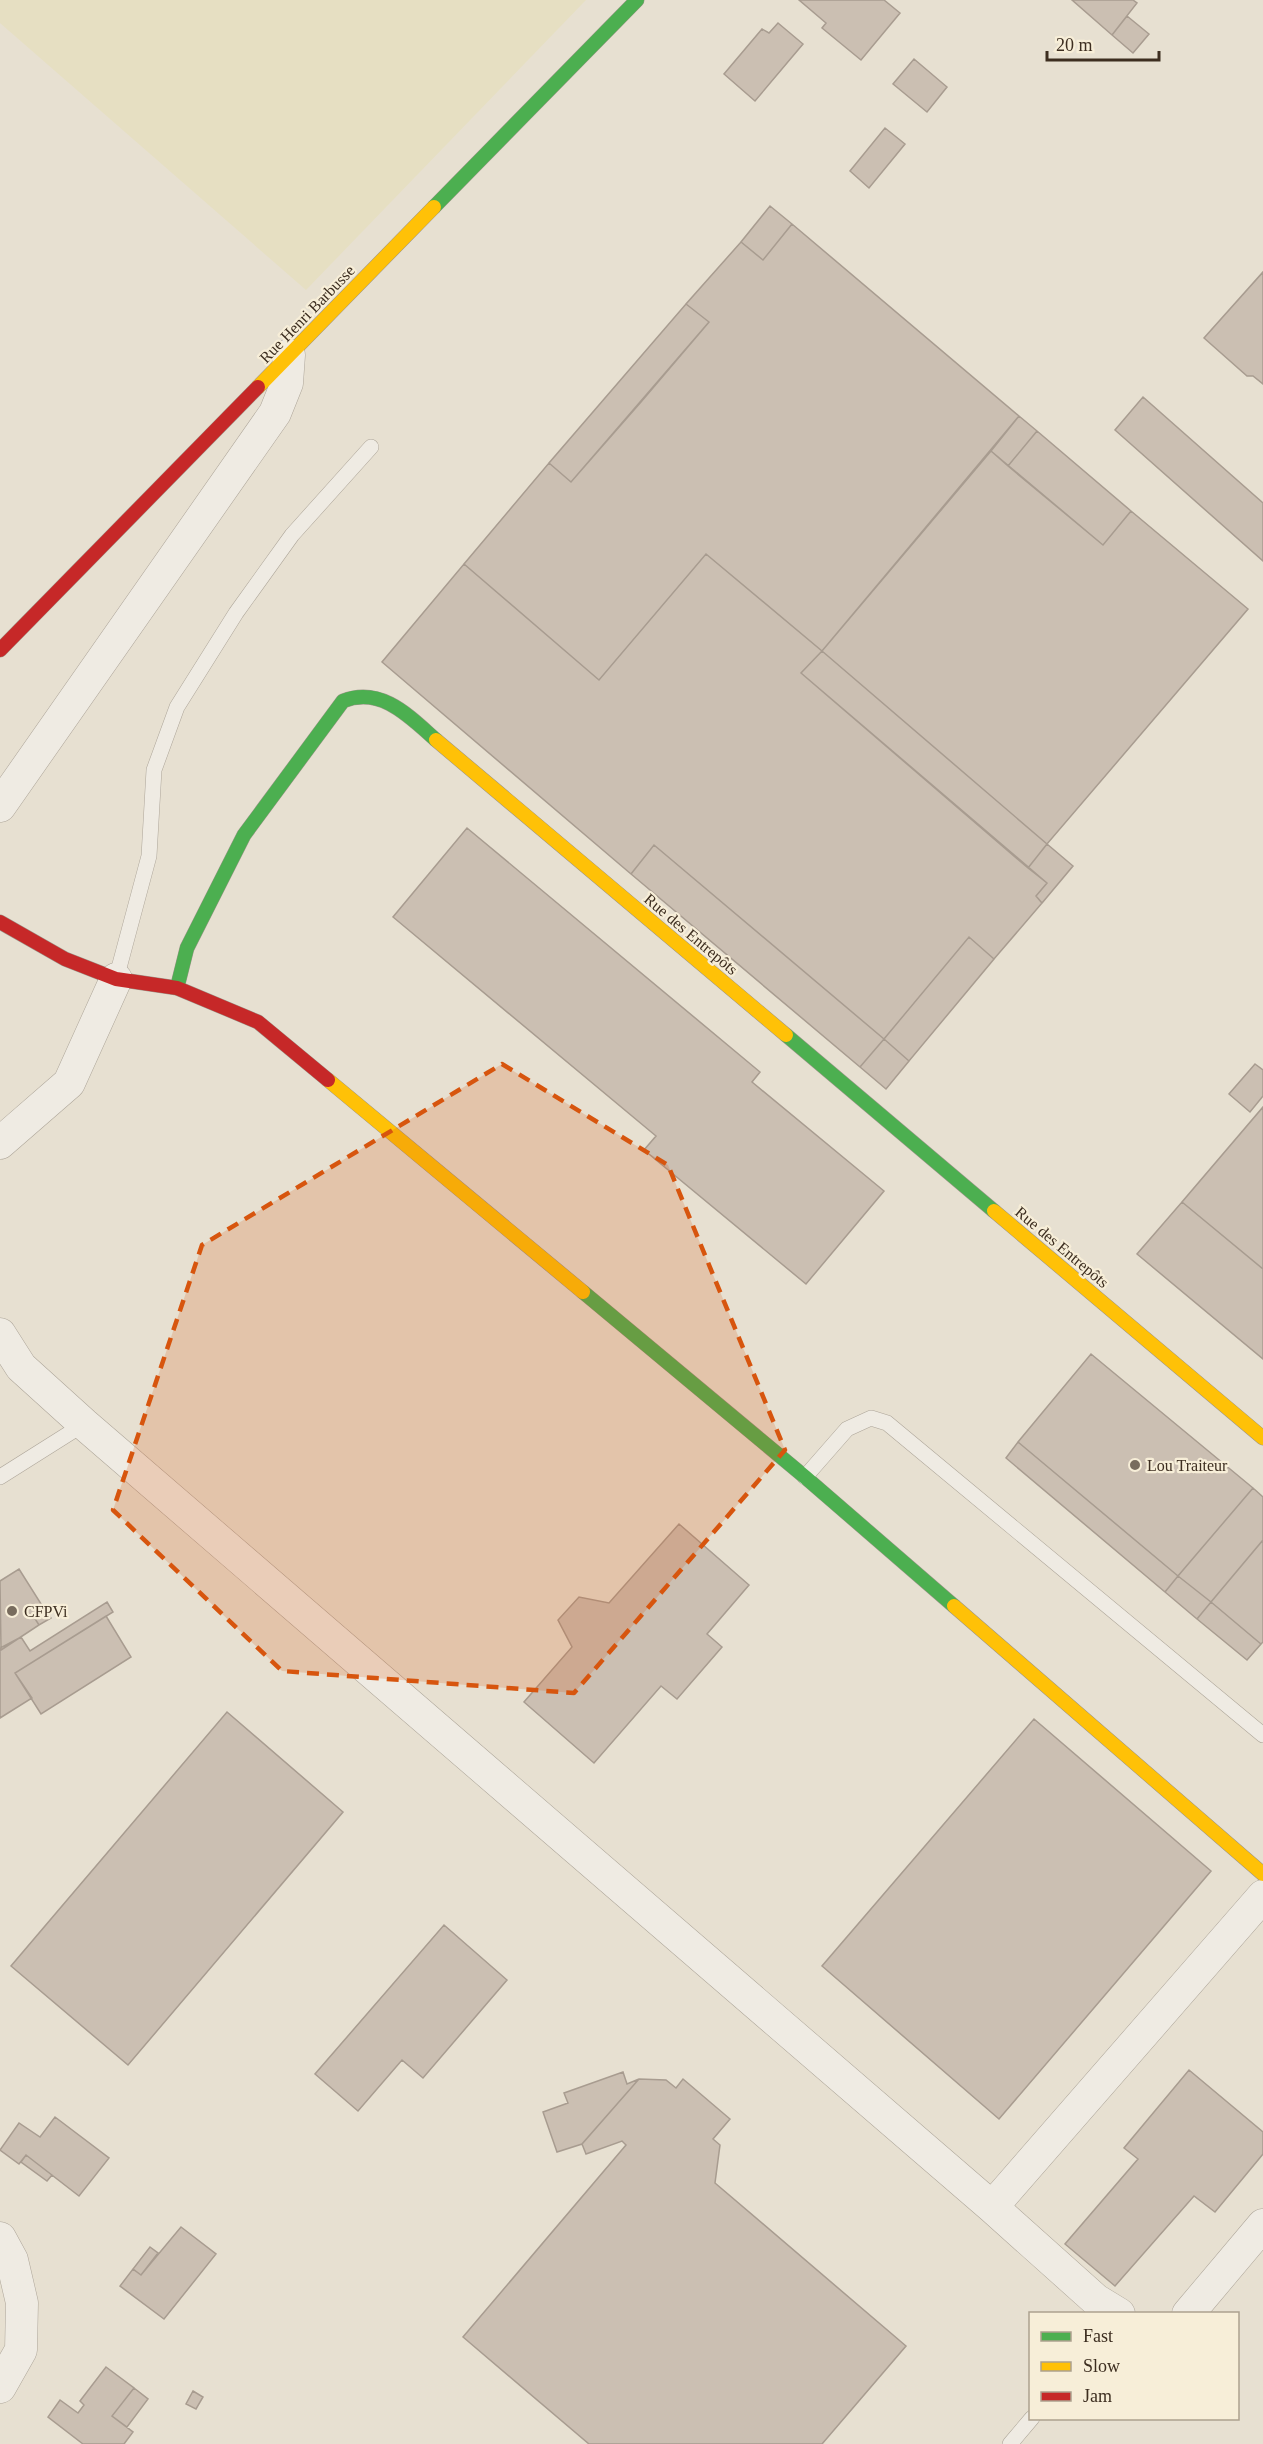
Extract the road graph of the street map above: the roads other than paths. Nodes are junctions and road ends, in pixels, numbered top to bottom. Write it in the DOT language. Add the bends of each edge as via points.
graph roads {
  1 [pos="637,0"];
  2 [pos="289,355"];
  3 [pos="370,447"];
  4 [pos="0,650"];
  5 [pos="0,806"];
  6 [pos="0,922"];
  7 [pos="116,979"];
  8 [pos="177,988"];
  9 [pos="0,1143"];
  10 [pos="0,1334"];
  11 [pos="84,1424"];
  12 [pos="1263,1438"];
  13 [pos="0,1477"];
  14 [pos="805,1477"];
  15 [pos="1263,1734"];
  16 [pos="1263,1874"];
  17 [pos="1263,1896"];
  18 [pos="992,2206"];
  19 [pos="1263,2225"];
  20 [pos="0,2238"];
  21 [pos="1117,2312"];
  22 [pos="1189,2312"];
  23 [pos="0,2387"];
  24 [pos="1030,2420"];
  25 [pos="1010,2444"];
  1 -- 2 [label="street, Rue Henri Barbusse"];
  2 -- 4 [label="street, Rue Henri Barbusse"];
  2 -- 5 [label="street" via="287,383 275,413"];
  3 -- 7 [label="lane" via="292,535 236,613 177,707 154,770 148,856"];
  6 -- 7 [label="street" via="65,960"];
  7 -- 8 [label="street"];
  7 -- 9 [label="street" via="69,1083"];
  8 -- 12 [label="street, Rue des Entrepôts" via="187,948 244,835 344,701 357,695 376,696 413,720"];
  8 -- 14 [label="street" via="258,1022"];
  10 -- 11 [label="street" via="21,1367"];
  11 -- 13 [label="lane"];
  11 -- 18 [label="street"];
  14 -- 15 [label="lane" via="848,1429 871,1418 887,1423"];
  14 -- 16 [label="street"];
  17 -- 18 [label="street"];
  18 -- 21 [label="street" via="1096,2300"];
  19 -- 22 [label="street"];
  20 -- 23 [label="street" via="12,2260 22,2303 21,2350"];
  24 -- 25 [label="lane"];
}
